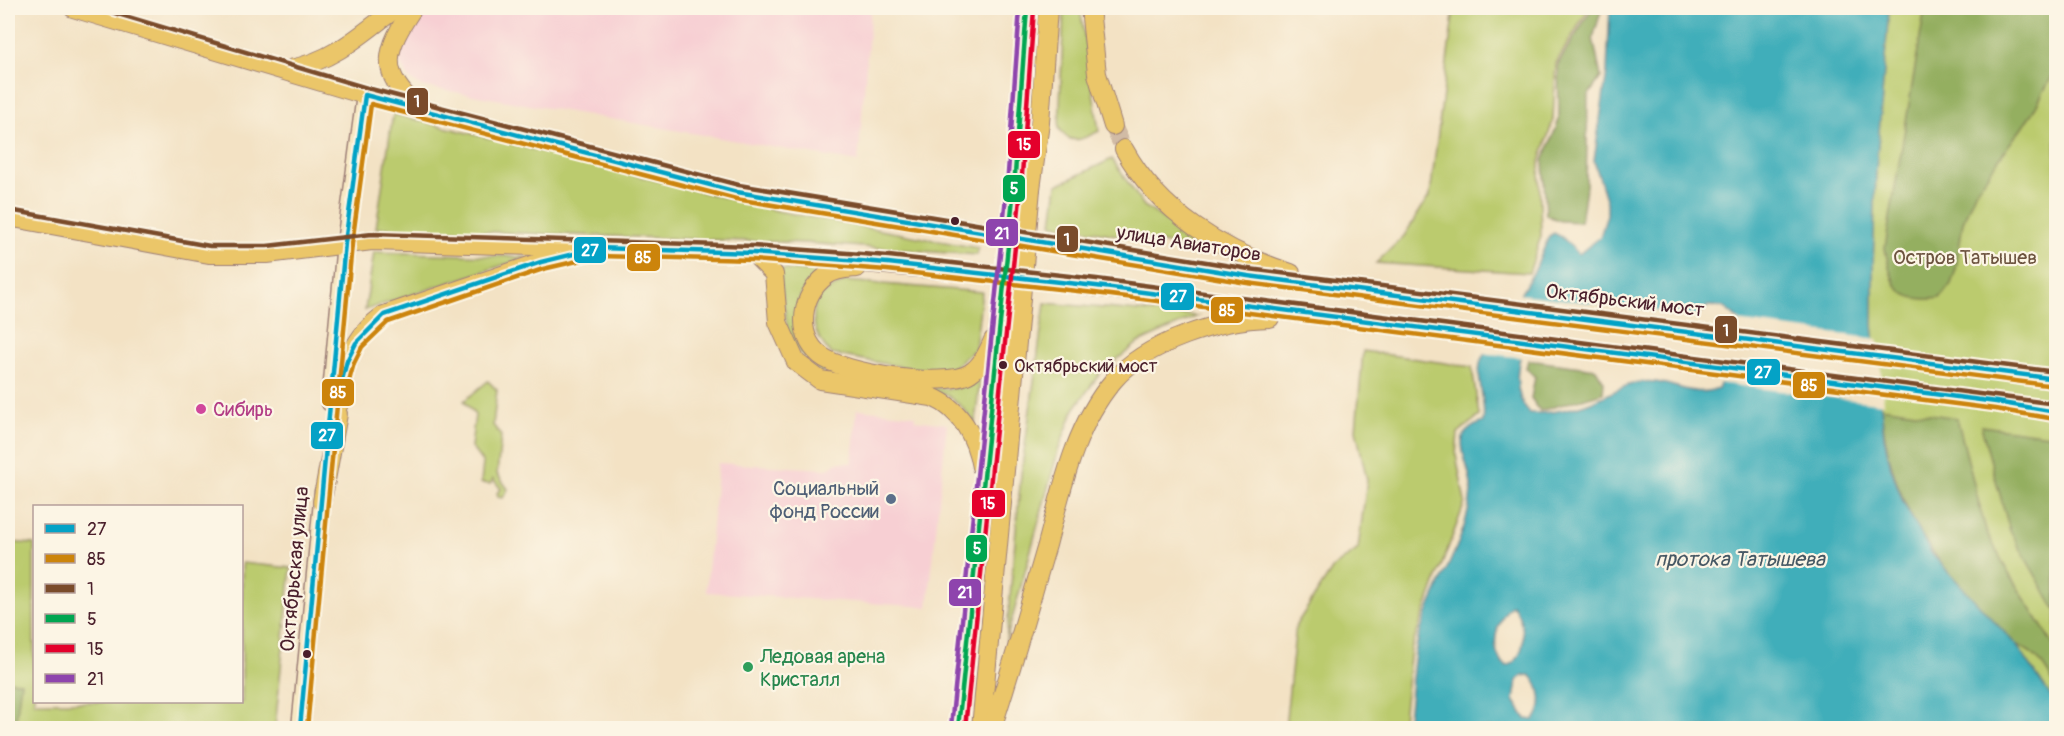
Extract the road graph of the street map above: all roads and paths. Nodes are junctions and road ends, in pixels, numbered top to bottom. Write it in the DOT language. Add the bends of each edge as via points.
graph roads {
  1 [pos="73,8"];
  2 [pos="396,8"];
  3 [pos="413,8"];
  4 [pos="1027,8"];
  5 [pos="1048,8"];
  6 [pos="1090,8"];
  7 [pos="286,70"];
  8 [pos="365,95"];
  9 [pos="422,111"];
  10 [pos="1113,126"];
  11 [pos="1124,149"];
  12 [pos="1022,189"];
  13 [pos="8,217"];
  14 [pos="989,232"];
  15 [pos="1042,241"];
  16 [pos="345,243"];
  17 [pos="598,248"];
  18 [pos="753,253"];
  19 [pos="888,263"];
  20 [pos="985,274"];
  21 [pos="1038,280"];
  22 [pos="1330,286"];
  23 [pos="1326,318"];
  24 [pos="998,330"];
  25 [pos="2056,379"];
  26 [pos="334,408"];
  27 [pos="2056,412"];
  28 [pos="984,485"];
  29 [pos="322,502"];
  30 [pos="300,729"];
  31 [pos="958,729"];
  32 [pos="981,729"];
  33 [pos="992,729"];
  1 -- 7 [label="main road"];
  2 -- 7 [label="main road" via="328,58"];
  3 -- 9 [label="main road" via="389,49 390,66 402,94"];
  4 -- 12 [label="main road"];
  5 -- 12 [label="main road" via="1040,123"];
  6 -- 10 [label="main road" via="1097,74"];
  7 -- 8 [label="main road"];
  8 -- 9 [label="main road"];
  8 -- 16 [label="street"];
  9 -- 14 [label="main road" via="737,192"];
  11 -- 22 [label="main road" via="1152,191 1223,245 1253,261"];
  12 -- 24 [label="main road, bridge"];
  12 -- 32 [label="main road, bridge" via="1018,331"];
  13 -- 16 [label="main road" via="208,254 267,254"];
  15 -- 22 [label="main road, улица Авиаторов"];
  16 -- 17 [label="main road"];
  16 -- 26 [label="street"];
  17 -- 18 [label="main road"];
  17 -- 26 [label="main road" via="541,262 384,315 365,330 354,346 343,370"];
  18 -- 19 [label="main road"];
  18 -- 28 [label="main road" via="774,274 778,322 796,362 820,380 942,401 973,436"];
  19 -- 20 [label="main road"];
  19 -- 24 [label="main road" via="838,271 817,285 806,306 804,321 810,344 832,363 861,371 948,381 969,374 980,364"];
  21 -- 23 [label="main road"];
  22 -- 25 [label="main road, Октябрьский мост"];
  23 -- 27 [label="main road"];
  23 -- 33 [label="main road" via="1237,320 1205,329 1141,358 1114,380 1091,411 1071,458"];
  24 -- 28 [label="main road"];
  26 -- 29 [label="main road"];
  28 -- 31 [label="main road"];
  29 -- 30 [label="street, Октябрьская улица"];
}
